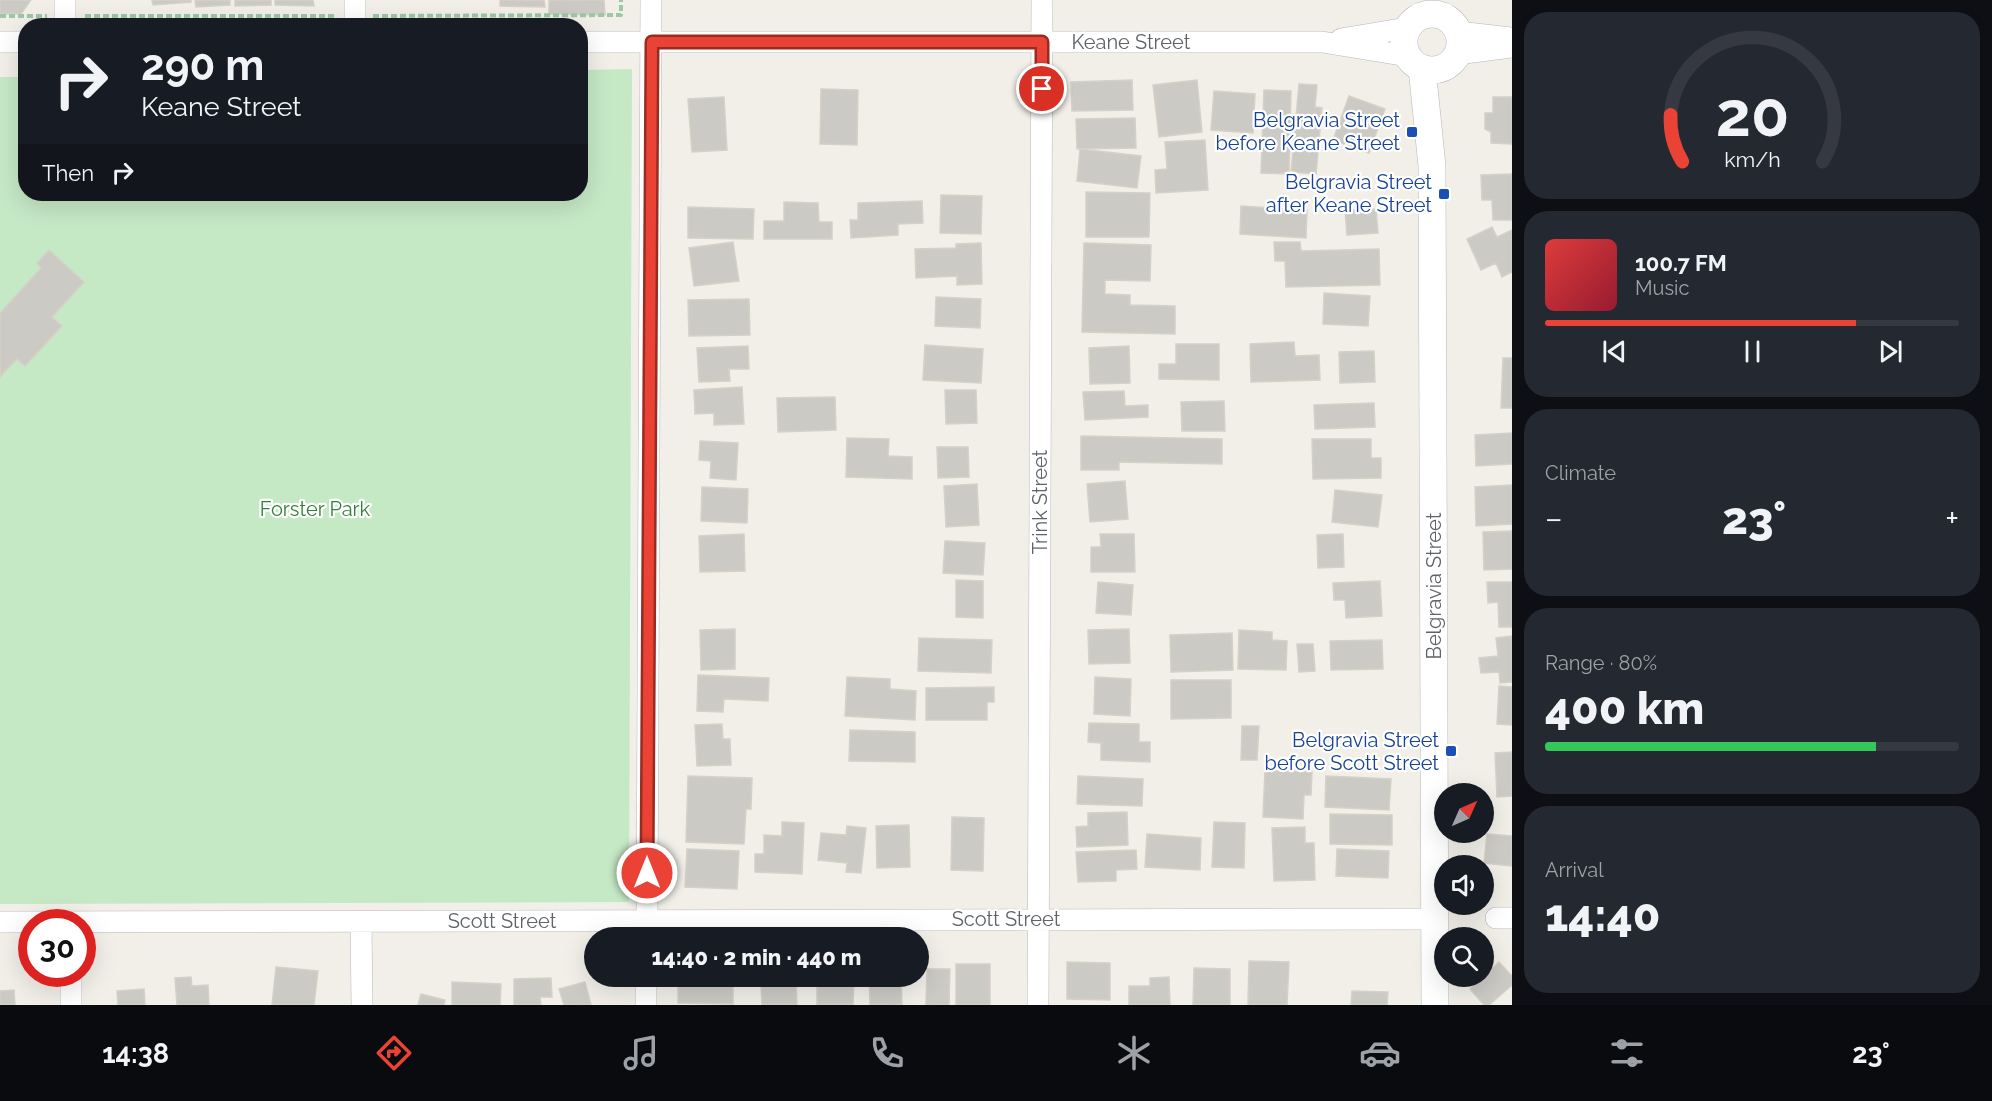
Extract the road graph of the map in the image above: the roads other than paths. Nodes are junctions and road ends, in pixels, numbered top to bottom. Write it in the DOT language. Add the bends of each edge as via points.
graph roads {
  1 [pos="651,0"];
  2 [pos="1042,0"];
  3 [pos="1416,15"];
  4 [pos="1512,38"];
  5 [pos="0,42"];
  6 [pos="18,42"];
  7 [pos="588,42"];
  8 [pos="652,42"];
  9 [pos="1042,42"];
  10 [pos="1322,42"];
  11 [pos="1440,42"];
  12 [pos="1512,47"];
  13 [pos="1038,919"];
  14 [pos="1435,919"];
  15 [pos="647,921"];
  16 [pos="0,922"];
  17 [pos="18,922"];
  18 [pos="96,922"];
  19 [pos="362,922"];
  20 [pos="71,987"];
  21 [pos="646,987"];
  22 [pos="71,1005"];
  23 [pos="362,1005"];
  24 [pos="646,1005"];
  25 [pos="1038,1005"];
  26 [pos="1435,1005"];
  1 -- 8 [label="street"];
  2 -- 9 [label="street, Trink Street"];
  3 -- 10 [label="street, Keane Street"];
  3 -- 11 [label="street" via="1431,14"];
  3 -- 11 [label="street, Belgravia Street" via="1404,42"];
  4 -- 11 [label="street, Keane Street"];
  5 -- 6 [label="street"];
  7 -- 8 [label="street, Keane Street"];
  8 -- 9 [label="street, Keane Street"];
  8 -- 15 [label="street"];
  9 -- 10 [label="street, Keane Street"];
  9 -- 13 [label="street, Trink Street"];
  10 -- 11 [label="street, Keane Street"];
  11 -- 12 [label="street, Keane Street"];
  11 -- 14 [label="street, Belgravia Street" via="1432,166"];
  13 -- 14 [label="street, Scott Street"];
  13 -- 15 [label="street, Scott Street"];
  13 -- 25 [label="street, Trink Street"];
  14 -- 26 [label="street, Belgravia Street"];
  15 -- 19 [label="street, Scott Street"];
  16 -- 17 [label="street, Scott Street"];
  18 -- 19 [label="street, Scott Street"];
  19 -- 23 [label="street"];
  20 -- 22 [label="street"];
  21 -- 24 [label="street"];
}
